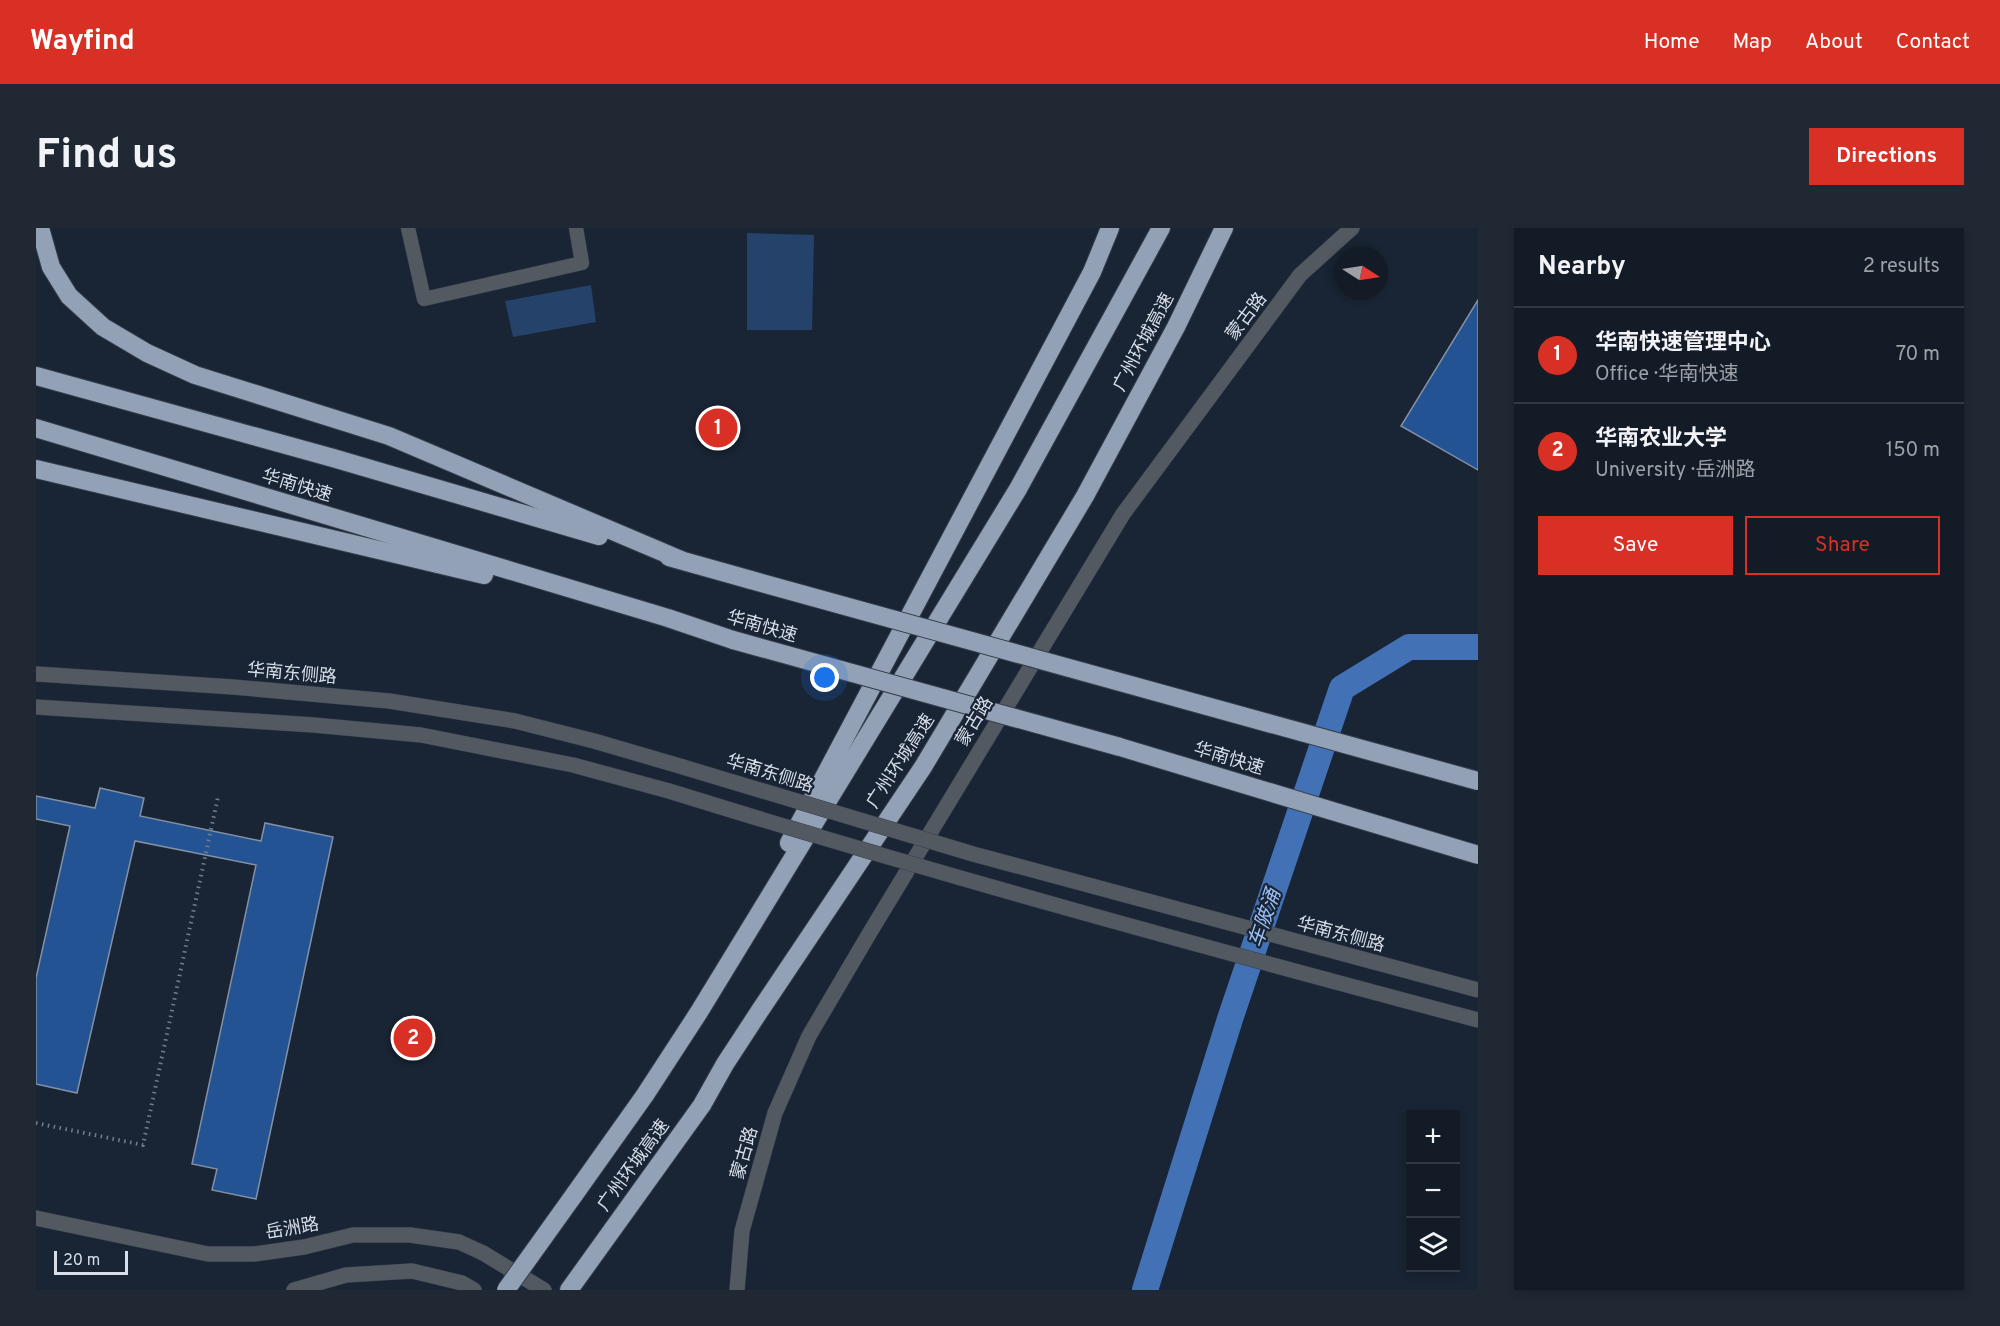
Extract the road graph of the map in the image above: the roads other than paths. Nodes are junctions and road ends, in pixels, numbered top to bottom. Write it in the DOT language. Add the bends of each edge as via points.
graph roads {
  1 [pos="40,228"];
  2 [pos="408,228"];
  3 [pos="576,228"];
  4 [pos="1110,228"];
  5 [pos="1161,228"];
  6 [pos="1224,228"];
  7 [pos="1352,228"];
  8 [pos="36,376"];
  9 [pos="36,428"];
  10 [pos="36,469"];
  11 [pos="681,560"];
  12 [pos="668,618"];
  13 [pos="36,674"];
  14 [pos="36,707"];
  15 [pos="1478,781"];
  16 [pos="1478,855"];
  17 [pos="1478,990"];
  18 [pos="699,1012"];
  19 [pos="1478,1020"];
  20 [pos="36,1218"];
  21 [pos="294,1290"];
  22 [pos="474,1290"];
  23 [pos="506,1290"];
  24 [pos="544,1290"];
  25 [pos="569,1290"];
  26 [pos="737,1290"];
  1 -- 11 [label="highway" via="51,267 69,296 103,327 147,353 195,375 389,436"];
  2 -- 3 [label="lane" via="424,299 582,263"];
  4 -- 18 [label="highway" via="1092,272"];
  5 -- 18 [label="highway, 广州环城高速" via="1018,489"];
  6 -- 25 [label="highway, 广州环城高速" via="1086,496 923,767 725,1064 702,1106"];
  7 -- 26 [label="street, 蒙古路" via="1300,275 1123,514 809,1036 775,1113 742,1232"];
  8 -- 11 [label="highway, 华南快速"];
  9 -- 12 [label="highway, 华南快速"];
  10 -- 12 [label="highway"];
  11 -- 15 [label="highway, 华南快速, bridge"];
  12 -- 16 [label="highway, 华南快速, bridge" via="733,640 1120,747"];
  13 -- 17 [label="street, 华南东侧路, bridge" via="389,701 515,721 973,854"];
  14 -- 19 [label="street, bridge" via="421,735 573,765"];
  18 -- 23 [label="highway, 广州环城高速, bridge"];
  20 -- 24 [label="street, 岳洲路" via="208,1254 254,1254 354,1235 459,1242 483,1252"];
  21 -- 22 [label="street" via="346,1275 412,1271 462,1283"];
}
